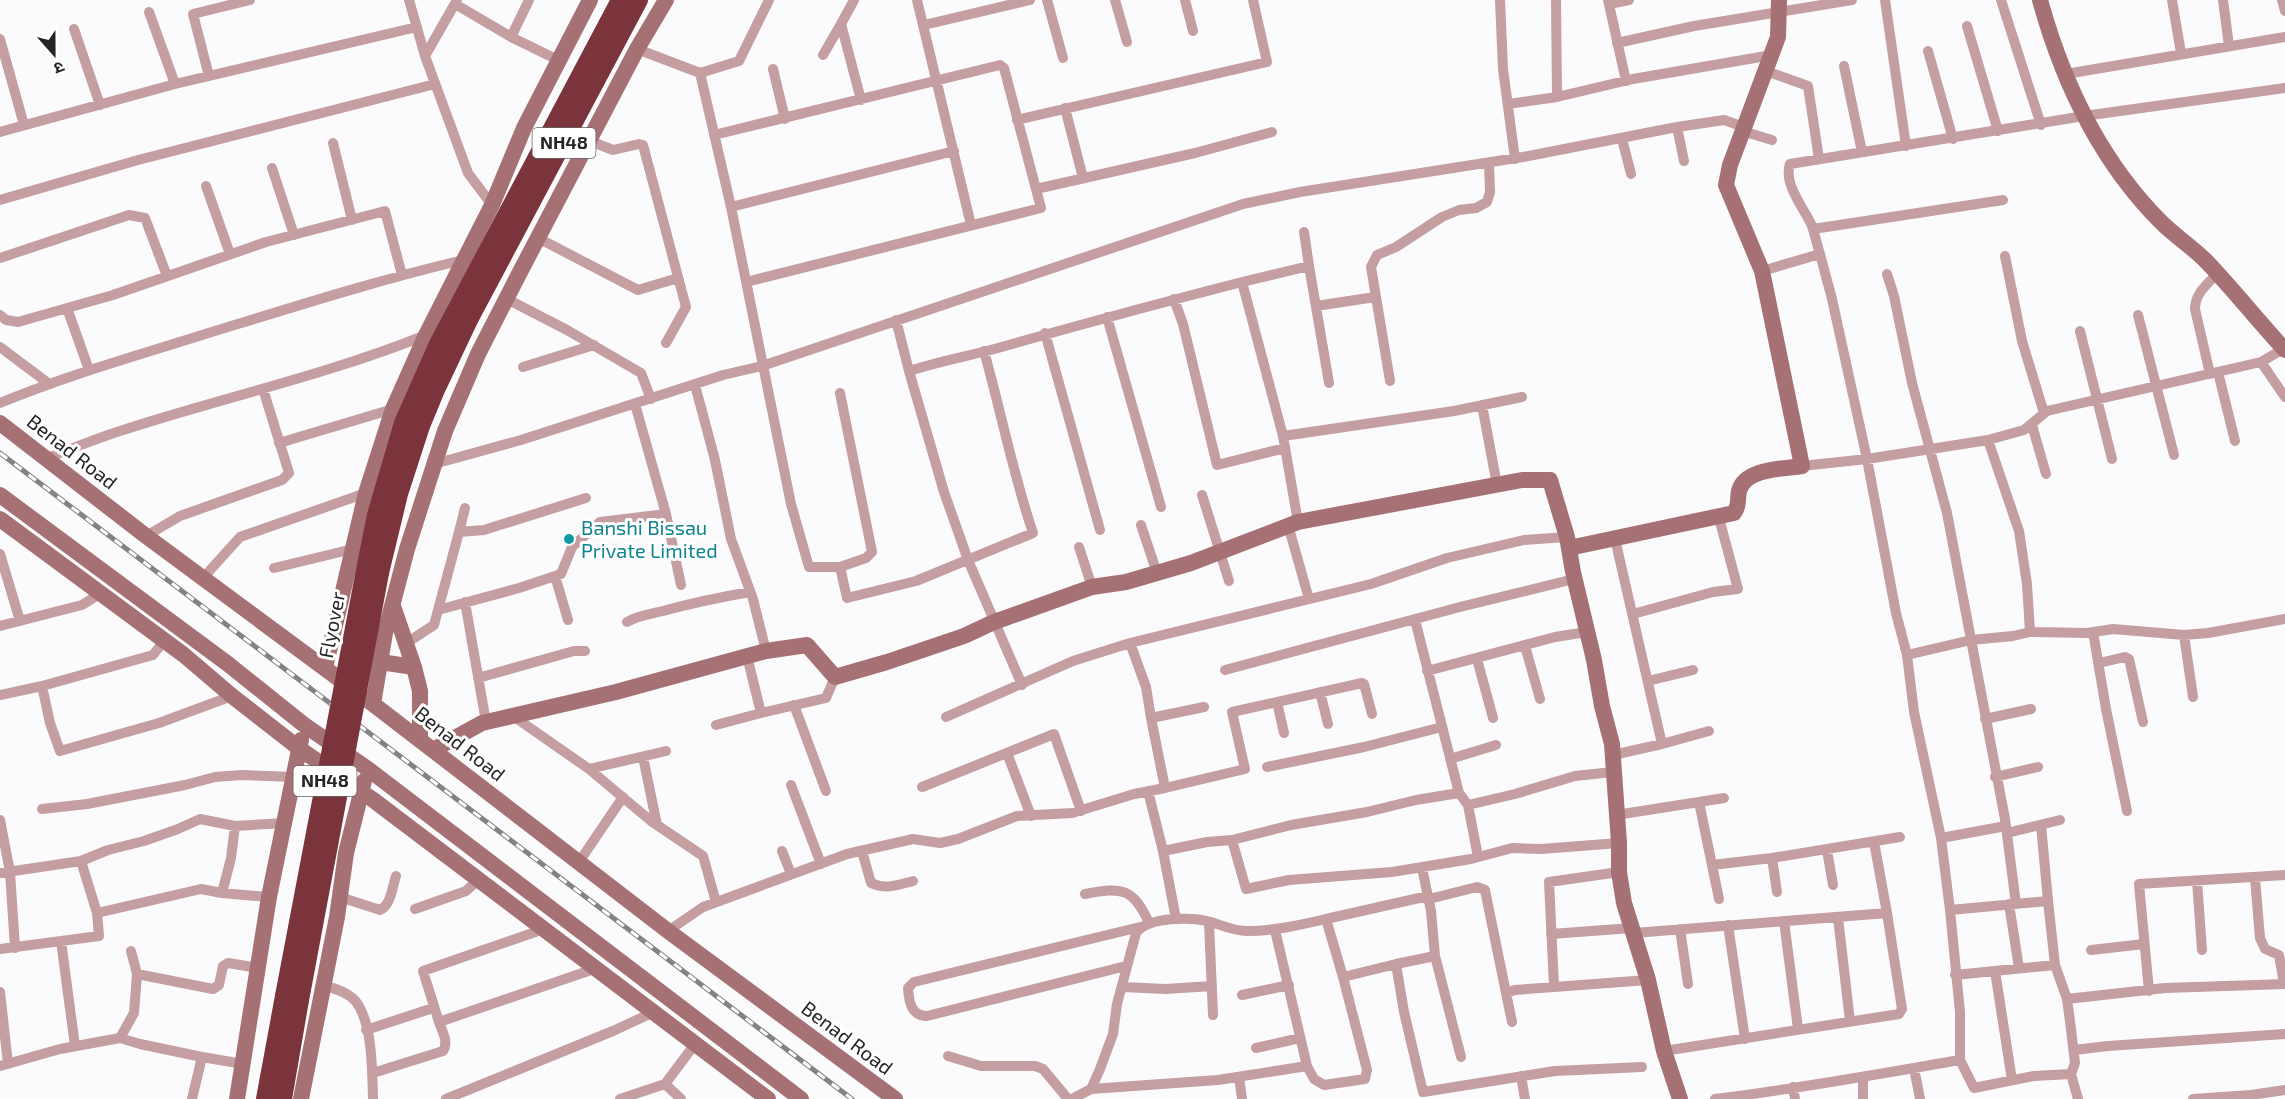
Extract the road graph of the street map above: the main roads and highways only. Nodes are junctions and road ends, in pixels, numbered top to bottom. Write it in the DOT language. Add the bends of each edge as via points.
graph roads {
  1 [pos="620,0"];
  2 [pos="639,0"];
  3 [pos="480,282"];
  4 [pos="292,998"];
  5 [pos="265,1099"];
  6 [pos="283,1099"];
  1 -- 3 [label="highway, NH48"];
  2 -- 3 [label="highway, NH48"];
  3 -- 4 [label="highway, Flyover / NH48, bridge" via="428,409 388,535"];
  4 -- 5 [label="highway, NH48"];
  4 -- 6 [label="highway, NH48"];
}
